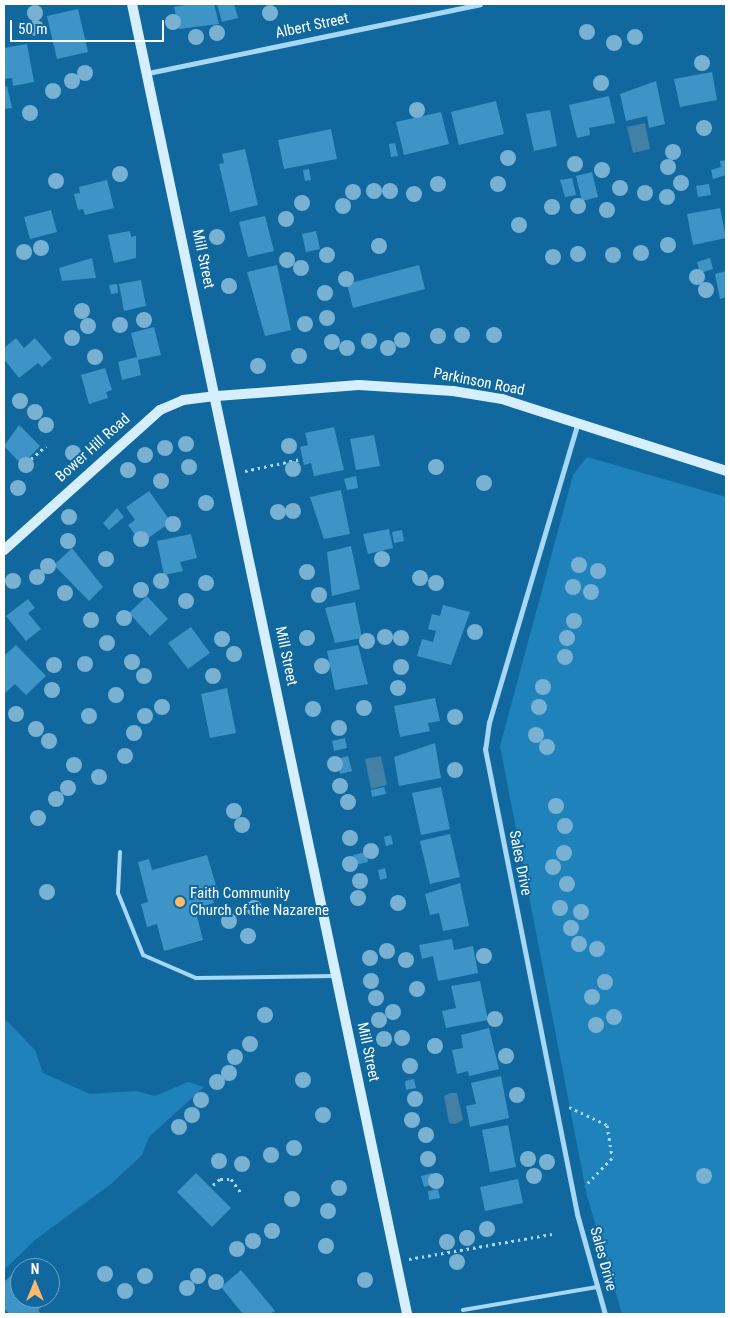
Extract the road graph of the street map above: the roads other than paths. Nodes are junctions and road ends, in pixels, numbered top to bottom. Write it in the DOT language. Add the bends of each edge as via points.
graph roads {
  1 [pos="132,4"];
  2 [pos="480,4"];
  3 [pos="148,73"];
  4 [pos="216,396"];
  5 [pos="578,422"];
  6 [pos="726,471"];
  7 [pos="4,550"];
  8 [pos="120,852"];
  9 [pos="336,976"];
  10 [pos="597,1287"];
  11 [pos="463,1310"];
  12 [pos="407,1314"];
  13 [pos="605,1314"];
  1 -- 3 [label="main road, Mill Street"];
  2 -- 3 [label="street, Albert Street"];
  3 -- 4 [label="main road, Mill Street"];
  4 -- 5 [label="main road, Parkinson Road" via="398,385 502,399"];
  4 -- 7 [label="main road, Bower Hill Road" via="182,400 160,410"];
  4 -- 9 [label="main road, Mill Street"];
  5 -- 6 [label="main road, Parkinson Road"];
  5 -- 10 [label="street, Sales Drive" via="486,740 574,1197"];
  8 -- 9 [label="lane" via="118,893 143,955 196,978"];
  9 -- 12 [label="main road, Mill Street"];
  10 -- 11 [label="lane"];
  10 -- 13 [label="street, Sales Drive"];
}
